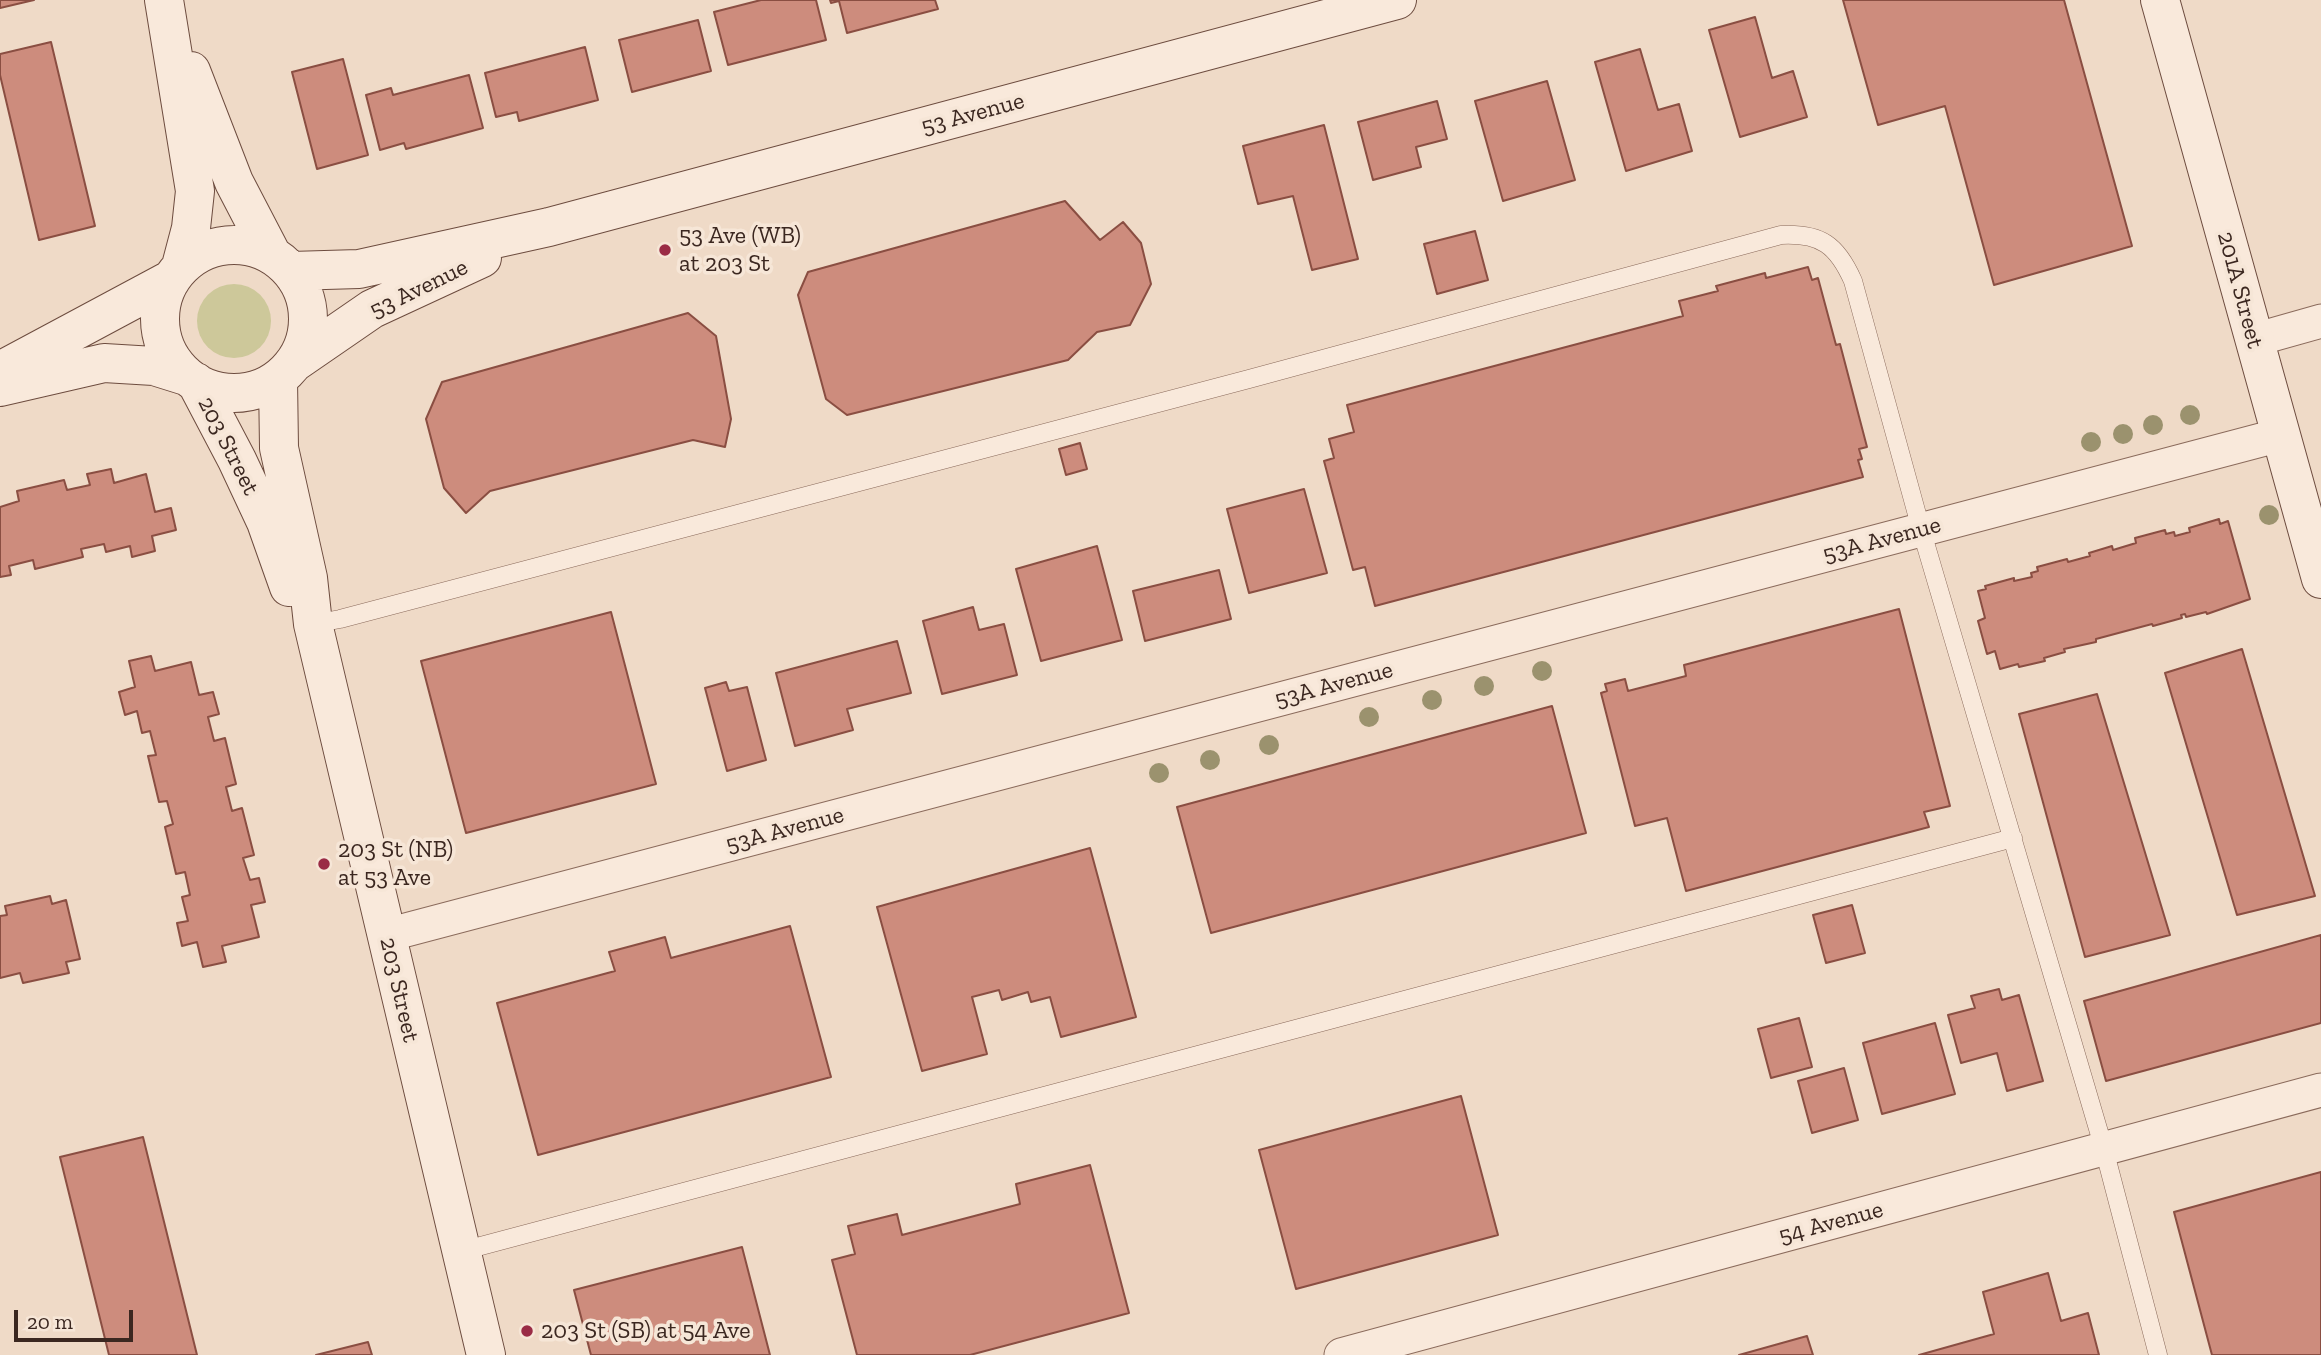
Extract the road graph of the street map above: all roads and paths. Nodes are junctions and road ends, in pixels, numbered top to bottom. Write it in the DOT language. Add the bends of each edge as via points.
graph roads {
  1 [pos="1397,0"];
  2 [pos="2160,0"];
  3 [pos="166,9"];
  4 [pos="549,227"];
  5 [pos="281,263"];
  6 [pos="176,274"];
  7 [pos="2321,321"];
  8 [pos="2254,340"];
  9 [pos="287,370"];
  10 [pos="0,371"];
  11 [pos="191,379"];
  12 [pos="0,387"];
  13 [pos="2280,435"];
  14 [pos="1921,529"];
  15 [pos="2321,579"];
  16 [pos="313,624"];
  17 [pos="2013,838"];
  18 [pos="387,935"];
  19 [pos="2321,1090"];
  20 [pos="2104,1149"];
  21 [pos="461,1251"];
  22 [pos="486,1355"];
  23 [pos="1341,1355"];
  24 [pos="2158,1355"];
  1 -- 4 [label="street, 53 Avenue"];
  2 -- 8 [label="street, 201A Street"];
  3 -- 5 [label="street" via="234,182"];
  3 -- 6 [label="street" via="195,191 191,228"];
  4 -- 5 [label="street, 53 Avenue" via="359,270"];
  4 -- 9 [label="street, 53 Avenue" via="372,309"];
  5 -- 6 [label="street" via="249,246 225,245 202,252"];
  5 -- 9 [label="street" via="303,292 308,316 305,340"];
  6 -- 10 [label="street"];
  6 -- 11 [label="street" via="160,310 161,335 170,357"];
  7 -- 8 [label="street"];
  8 -- 13 [label="street, 201A Street"];
  9 -- 11 [label="street" via="257,390 232,393 208,389"];
  9 -- 16 [label="street, 203 Street" via="279,448 308,578"];
  11 -- 12 [label="street" via="154,366 104,363"];
  11 -- 16 [label="street, 203 Street" via="237,460 289,586"];
  13 -- 14 [label="street, 53A Avenue"];
  13 -- 15 [label="street, 201A Street"];
  14 -- 16 [label="lane" via="1846,265 1826,242 1813,236 1781,235"];
  14 -- 17 [label="lane"];
  14 -- 18 [label="street, 53A Avenue"];
  16 -- 18 [label="street, 203 Street"];
  17 -- 20 [label="lane"];
  17 -- 21 [label="lane"];
  18 -- 21 [label="street, 203 Street"];
  19 -- 20 [label="street, 54 Avenue"];
  20 -- 23 [label="street, 54 Avenue"];
  20 -- 24 [label="lane"];
  21 -- 22 [label="street, 203 Street"];
}
